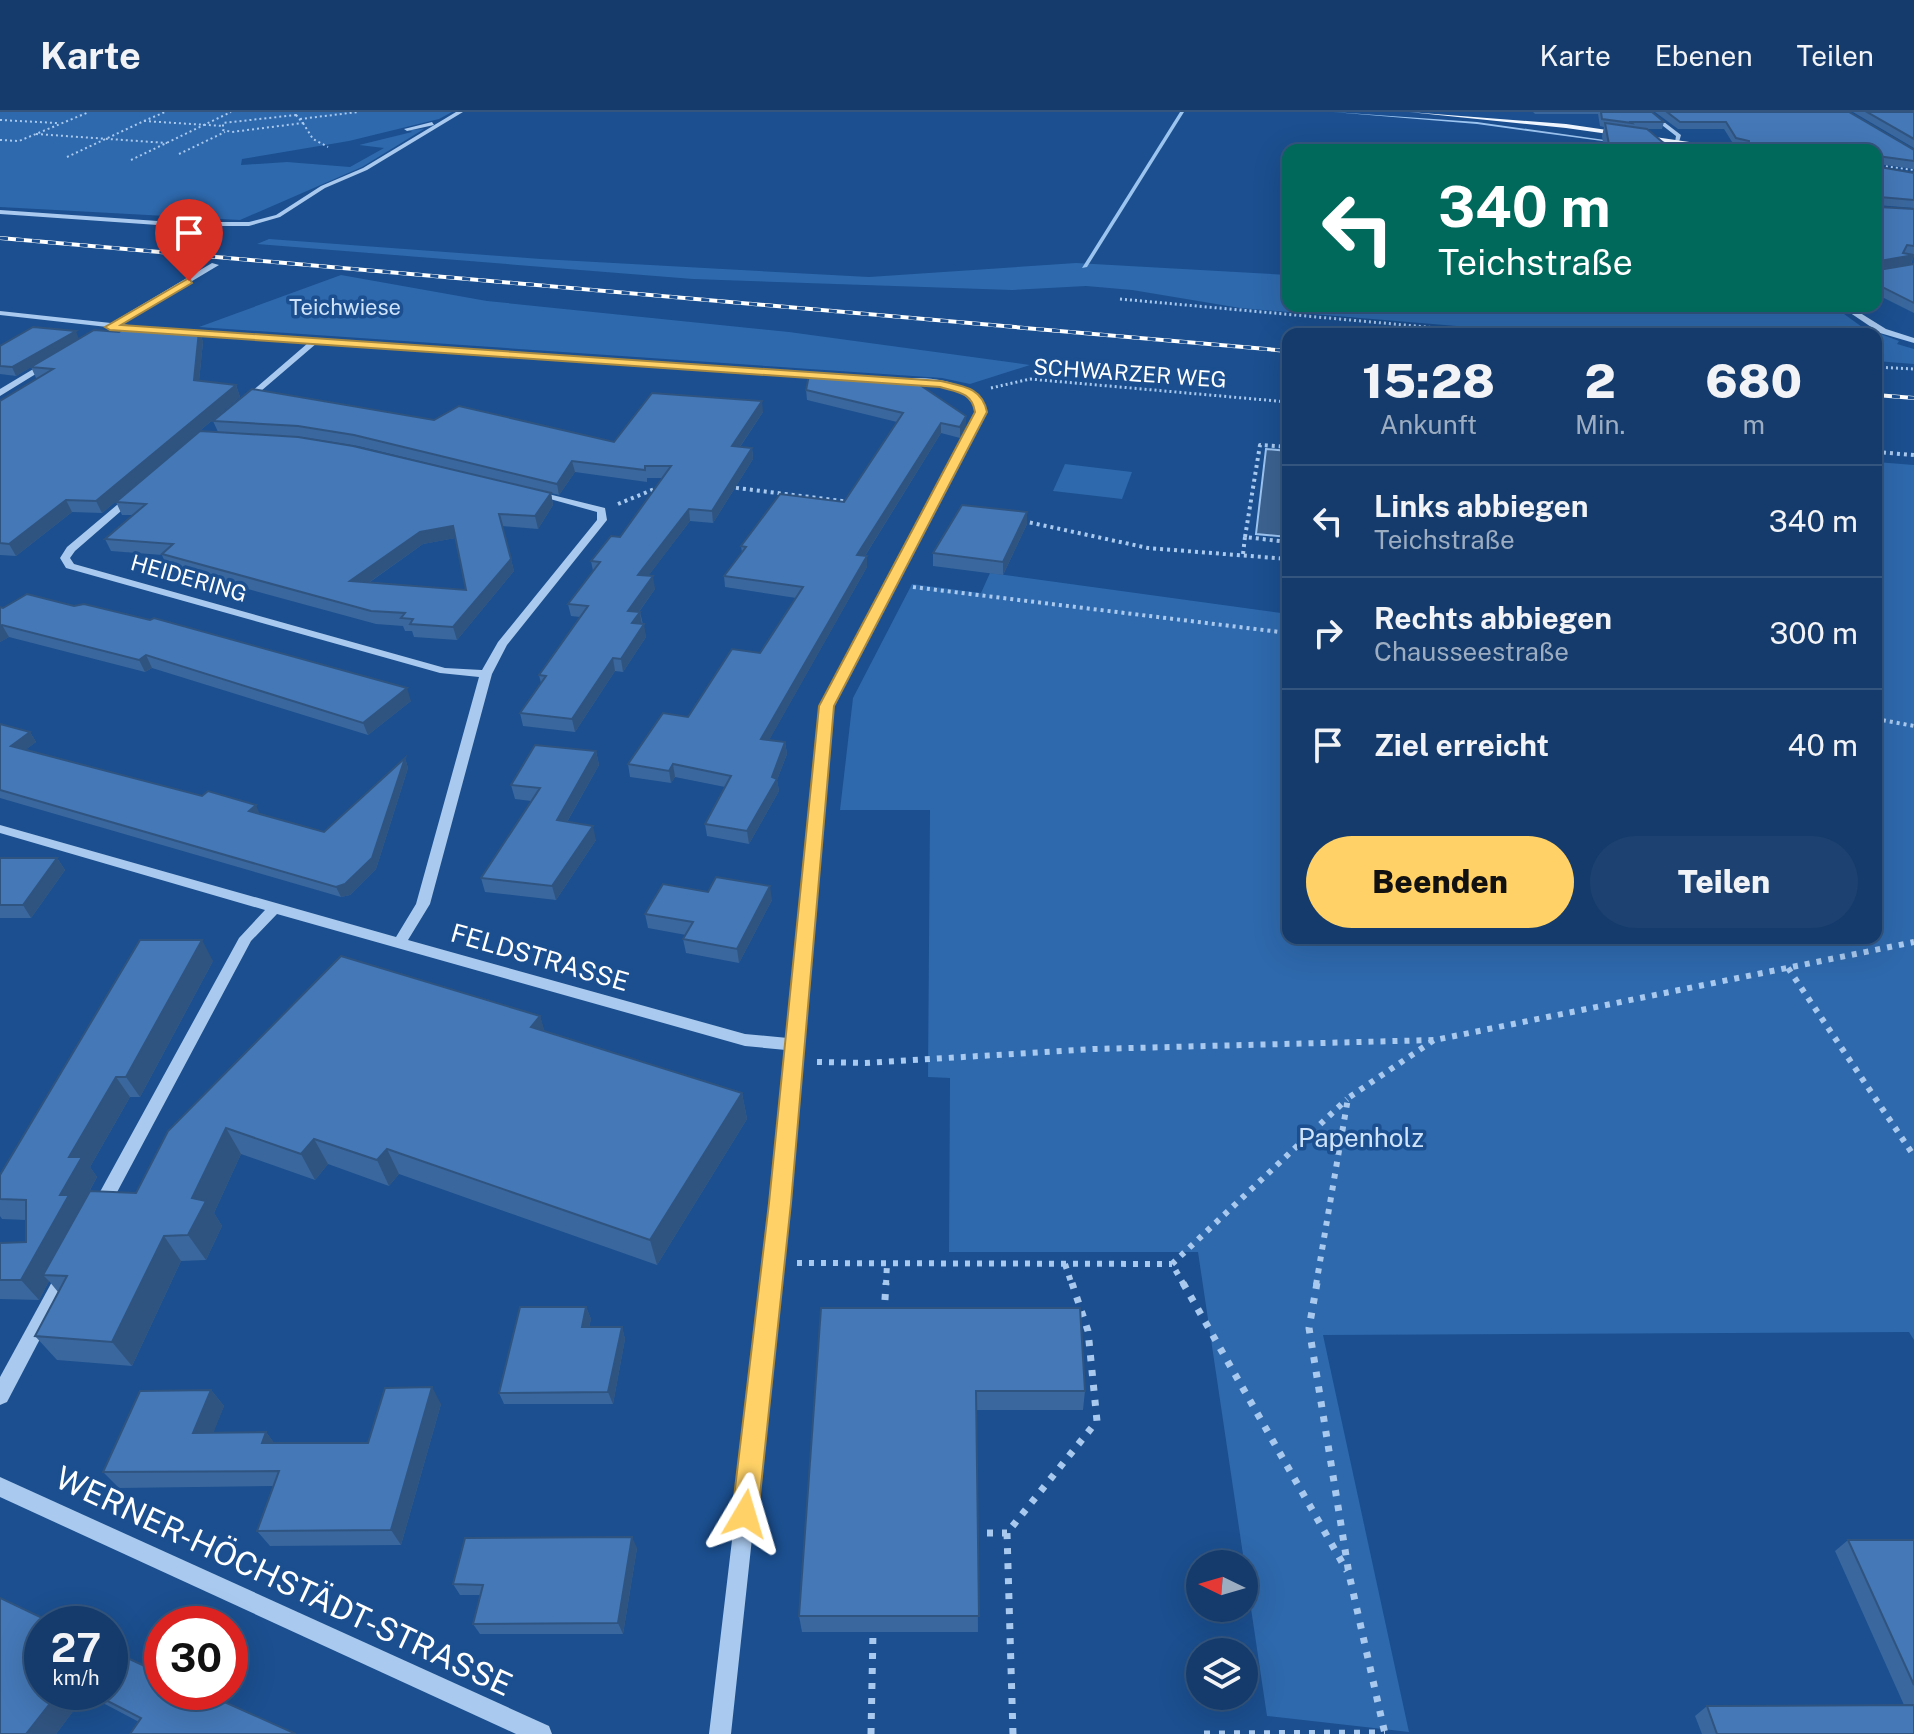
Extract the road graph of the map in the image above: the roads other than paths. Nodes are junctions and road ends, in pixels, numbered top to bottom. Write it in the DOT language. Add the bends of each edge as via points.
graph roads {
  1 [pos="460,112"];
  2 [pos="1413,112"];
  3 [pos="1648,112"];
  4 [pos="440,124"];
  5 [pos="407,129"];
  6 [pos="1677,141"];
  7 [pos="1696,144"];
  8 [pos="0,212"];
  9 [pos="215,265"];
  10 [pos="1853,312"];
  11 [pos="0,313"];
  12 [pos="110,327"];
  13 [pos="1878,328"];
  14 [pos="158,330"];
  15 [pos="1882,330"];
  16 [pos="173,331"];
  17 [pos="98,335"];
  18 [pos="316,340"];
  19 [pos="1914,341"];
  20 [pos="61,356"];
  21 [pos="863,379"];
  22 [pos="894,381"];
  23 [pos="0,393"];
  24 [pos="238,408"];
  25 [pos="144,488"];
  26 [pos="527,490"];
  27 [pos="486,674"];
  28 [pos="0,829"];
  29 [pos="273,910"];
  30 [pos="400,942"];
  31 [pos="794,1054"];
  32 [pos="94,1220"];
  33 [pos="72,1261"];
  34 [pos="0,1396"];
  35 [pos="0,1487"];
  36 [pos="541,1734"];
  37 [pos="720,1734"];
  1 -- 4 [label="street"];
  2 -- 6 [label="main road"];
  3 -- 6 [label="street" via="1679,136"];
  4 -- 5 [label="street"];
  4 -- 8 [label="street" via="278,216 249,224"];
  6 -- 7 [label="main road"];
  9 -- 12 [label="street"];
  10 -- 13 [label="street"];
  11 -- 12 [label="street"];
  12 -- 14 [label="street"];
  12 -- 17 [label="street"];
  15 -- 19 [label="street"];
  16 -- 18 [label="street"];
  18 -- 21 [label="street"];
  18 -- 24 [label="street"];
  20 -- 23 [label="street"];
  22 -- 31 [label="street" via="971,392 981,412 826,706"];
  25 -- 27 [label="street, HEIDERING" via="71,549 65,558 70,566 444,671"];
  26 -- 27 [label="street" via="602,510 602,520 502,644"];
  27 -- 30 [label="street" via="423,904"];
  28 -- 29 [label="street, FELDSTRASSE"];
  29 -- 30 [label="street, FELDSTRASSE"];
  29 -- 32 [label="street" via="246,938"];
  30 -- 31 [label="street, FELDSTRASSE"];
  31 -- 37 [label="street"];
  33 -- 34 [label="street"];
  35 -- 36 [label="street, WERNER-HÖCHSTÄDT-STRASSE"];
}
